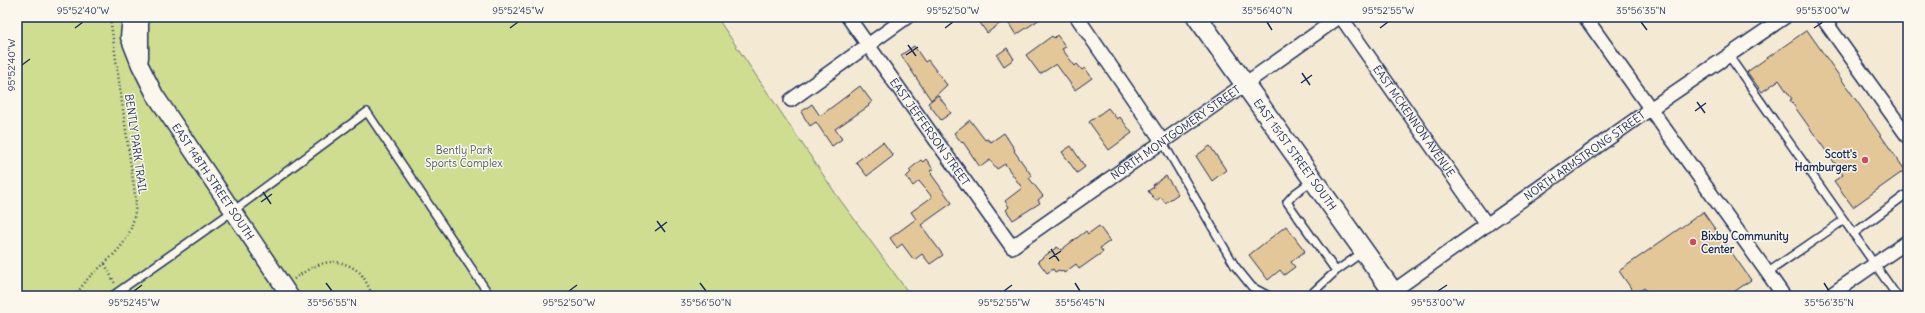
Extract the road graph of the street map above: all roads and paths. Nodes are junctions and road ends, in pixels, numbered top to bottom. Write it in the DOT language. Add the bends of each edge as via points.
graph roads {
  1 [pos="110,17"];
  2 [pos="131,17"];
  3 [pos="140,17"];
  4 [pos="848,17"];
  5 [pos="907,17"];
  6 [pos="1077,17"];
  7 [pos="1197,17"];
  8 [pos="1340,17"];
  9 [pos="1585,17"];
  10 [pos="1785,17"];
  11 [pos="1822,17"];
  12 [pos="867,45"];
  13 [pos="1729,56"];
  14 [pos="140,65"];
  15 [pos="1245,85"];
  16 [pos="791,100"];
  17 [pos="1650,109"];
  18 [pos="1908,137"];
  19 [pos="1162,140"];
  20 [pos="1314,180"];
  21 [pos="1908,193"];
  22 [pos="233,211"];
  23 [pos="1844,220"];
  24 [pos="1488,225"];
  25 [pos="1853,234"];
  26 [pos="1908,240"];
  27 [pos="1012,247"];
  28 [pos="1364,251"];
  29 [pos="104,264"];
  30 [pos="1874,264"];
  31 [pos="1336,271"];
  32 [pos="1767,273"];
  33 [pos="120,291"];
  34 [pos="287,291"];
  35 [pos="1391,295"];
  36 [pos="75,296"];
  37 [pos="112,296"];
  38 [pos="373,296"];
  39 [pos="490,296"];
  40 [pos="1268,296"];
  41 [pos="1309,296"];
  42 [pos="1784,296"];
  43 [pos="1829,296"];
  44 [pos="1897,296"];
  1 -- 29 [label="path, BENTLY PARK TRAIL" via="136,202 134,221 128,237"];
  2 -- 14 [label="street, EAST 148TH STREET SOUTH" via="129,37"];
  3 -- 14 [label="street, EAST 148TH STREET SOUTH"];
  4 -- 12 [label="street, EAST JEFFERSON STREET"];
  5 -- 12 [label="street"];
  6 -- 19 [label="street"];
  7 -- 15 [label="main road, EAST 151ST STREET SOUTH"];
  8 -- 15 [label="street, NORTH MONTGOMERY STREET"];
  8 -- 24 [label="street, EAST MCKENNON AVENUE"];
  9 -- 17 [label="street"];
  10 -- 13 [label="street, NORTH ARMSTRONG STREET"];
  11 -- 18 [label="street"];
  12 -- 16 [label="street"];
  12 -- 27 [label="street, EAST JEFFERSON STREET"];
  13 -- 17 [label="street, NORTH ARMSTRONG STREET"];
  13 -- 23 [label="lane"];
  14 -- 22 [label="street, EAST 148TH STREET SOUTH" via="155,95"];
  15 -- 19 [label="street, NORTH MONTGOMERY STREET"];
  15 -- 20 [label="main road, EAST 151ST STREET SOUTH"];
  17 -- 24 [label="street, NORTH ARMSTRONG STREET"];
  17 -- 32 [label="street"];
  19 -- 27 [label="street, NORTH MONTGOMERY STREET"];
  19 -- 40 [label="lane" via="1235,266 1252,286"];
  20 -- 28 [label="main road, EAST 151ST STREET SOUTH"];
  20 -- 31 [label="lane" via="1287,202"];
  21 -- 25 [label="lane"];
  22 -- 33 [label="lane"];
  22 -- 34 [label="street, EAST 148TH STREET SOUTH"];
  22 -- 39 [label="lane" via="367,112"];
  23 -- 25 [label="lane"];
  23 -- 32 [label="lane"];
  24 -- 35 [label="street, NORTH ARMSTRONG STREET"];
  25 -- 30 [label="lane"];
  26 -- 30 [label="street"];
  28 -- 31 [label="lane"];
  28 -- 35 [label="main road, EAST 151ST STREET SOUTH"];
  29 -- 33 [label="path"];
  29 -- 36 [label="path, BENTLY PARK TRAIL" via="94,272"];
  30 -- 43 [label="street"];
  30 -- 44 [label="lane"];
  31 -- 41 [label="lane"];
  32 -- 42 [label="street"];
  33 -- 37 [label="lane"];
  34 -- 38 [label="path" via="322,262 338,262 359,273"];
}
